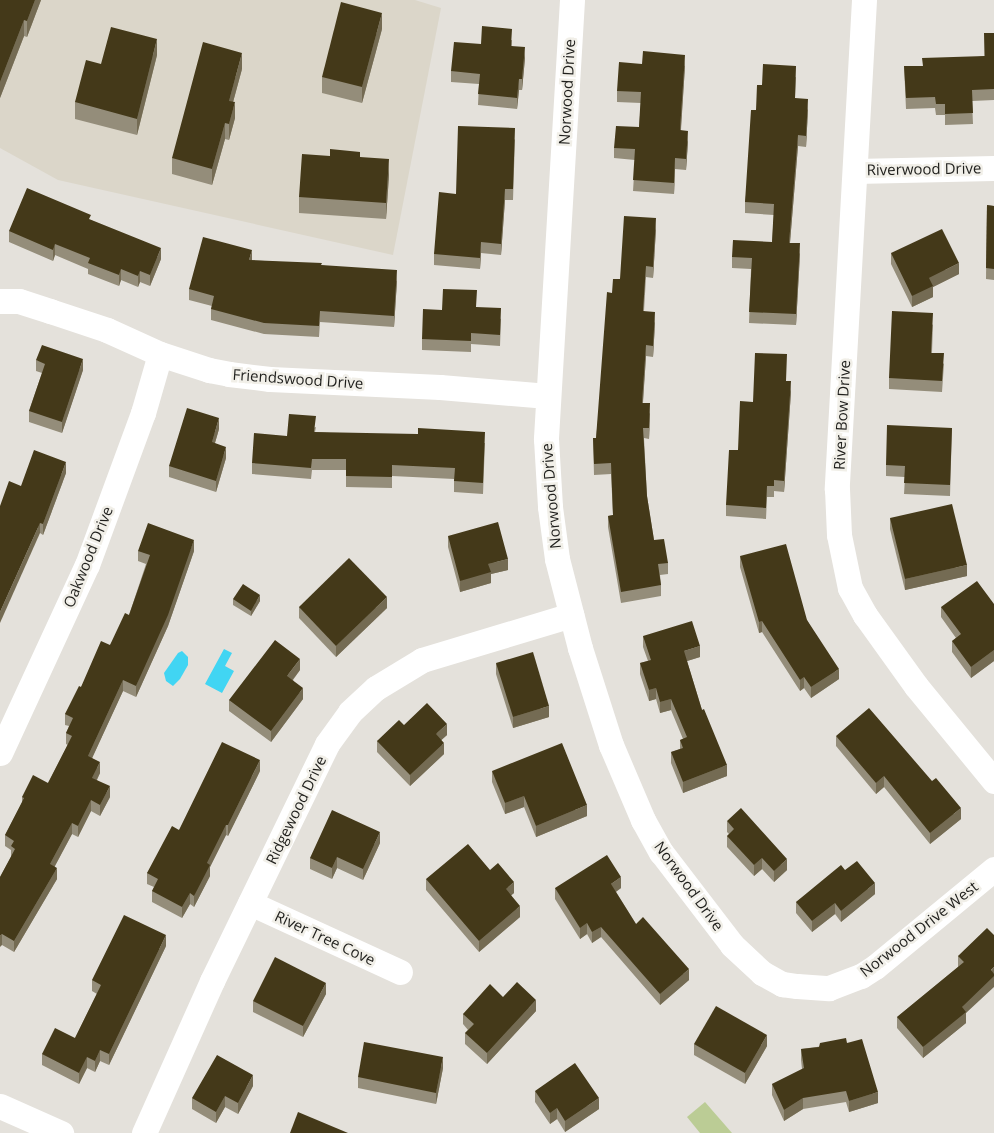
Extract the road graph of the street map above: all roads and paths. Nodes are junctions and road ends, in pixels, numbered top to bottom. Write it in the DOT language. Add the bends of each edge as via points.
graph roads {
  1 [pos="572,0"];
  2 [pos="864,0"];
  3 [pos="994,168"];
  4 [pos="855,171"];
  5 [pos="0,300"];
  6 [pos="160,354"];
  7 [pos="548,396"];
  8 [pos="571,615"];
  9 [pos="0,753"];
  10 [pos="994,781"];
  11 [pos="994,869"];
  12 [pos="250,903"];
  13 [pos="400,972"];
  14 [pos="782,984"];
  15 [pos="0,1106"];
  16 [pos="61,1133"];
  17 [pos="144,1133"];
  1 -- 7 [label="street, Norwood Drive"];
  2 -- 4 [label="street, River Bow Drive"];
  3 -- 4 [label="street, Riverwood Drive"];
  4 -- 10 [label="street, River Bow Drive" via="837,489 839,536 850,588 865,615 916,686"];
  5 -- 6 [label="street, Friendswood Drive" via="19,302 107,330"];
  6 -- 7 [label="street, Friendswood Drive" via="209,370 270,380 440,387"];
  6 -- 9 [label="street, Oakwood Drive" via="143,413 87,565"];
  7 -- 8 [label="street, Norwood Drive" via="546,439 553,537"];
  8 -- 12 [label="street, Ridgewood Drive" via="422,660 376,688 350,712 327,744"];
  8 -- 14 [label="street, Norwood Drive" via="612,745 643,820 661,852 732,945 762,973"];
  11 -- 14 [label="street, Norwood Drive West" via="861,976 830,988"];
  12 -- 13 [label="street, River Tree Cove"];
  12 -- 17 [label="street, Ridgewood Drive"];
  15 -- 16 [label="street"];
}
